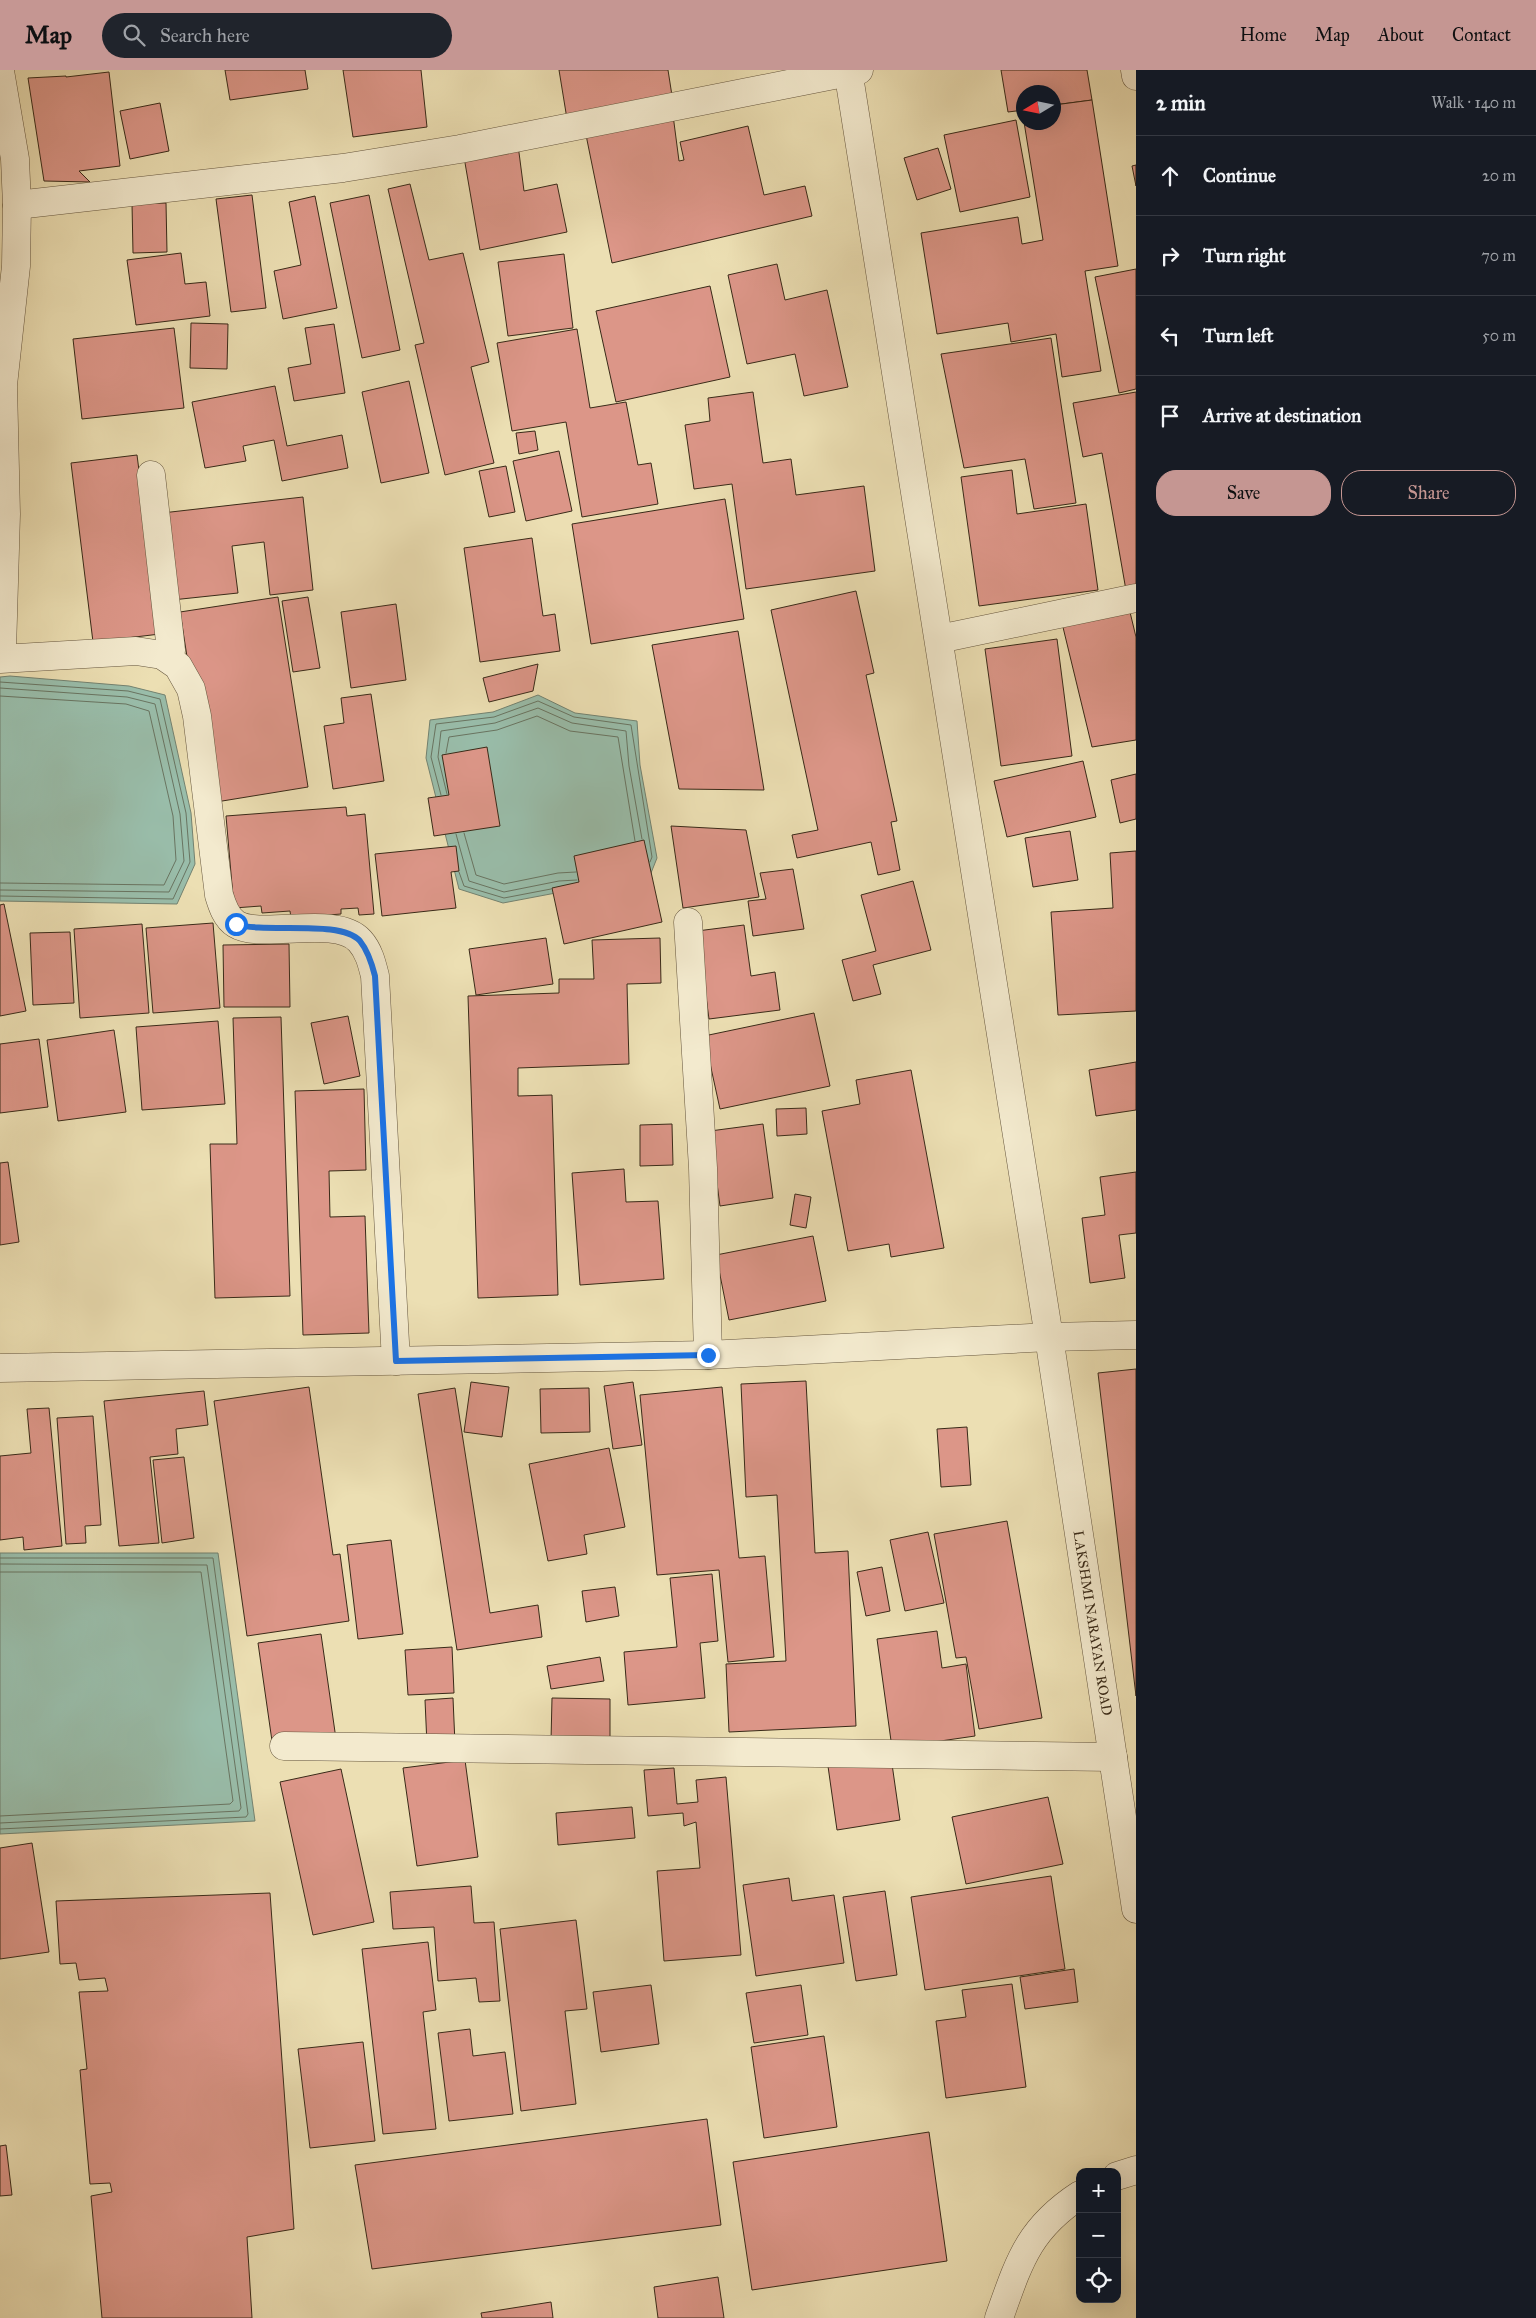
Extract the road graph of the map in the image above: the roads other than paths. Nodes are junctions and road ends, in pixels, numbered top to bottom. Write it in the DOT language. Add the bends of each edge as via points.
graph roads {
  1 [pos="1134,70"];
  2 [pos="0,71"];
  3 [pos="852,71"];
  4 [pos="1136,76"];
  5 [pos="17,205"];
  6 [pos="7,283"];
  7 [pos="151,475"];
  8 [pos="1136,598"];
  9 [pos="939,640"];
  10 [pos="0,653"];
  11 [pos="162,655"];
  12 [pos="0,659"];
  13 [pos="688,922"];
  14 [pos="1136,1335"];
  15 [pos="1049,1337"];
  16 [pos="708,1355"];
  17 [pos="396,1361"];
  18 [pos="0,1368"];
  19 [pos="284,1746"];
  20 [pos="1113,1757"];
  21 [pos="1136,1909"];
  22 [pos="1136,2170"];
  23 [pos="1121,2175"];
  24 [pos="1076,2198"];
  25 [pos="999,2318"];
  1 -- 4 [label="street"];
  2 -- 5 [label="street" via="16,158"];
  3 -- 5 [label="street" via="460,149 343,168"];
  3 -- 9 [label="street, LAKSHMI NARAYAN ROAD"];
  5 -- 6 [label="street"];
  6 -- 10 [label="street" via="3,385 6,514"];
  7 -- 11 [label="street" via="171,650"];
  8 -- 9 [label="street"];
  9 -- 15 [label="street, LAKSHMI NARAYAN ROAD"];
  11 -- 12 [label="street" via="136,651"];
  11 -- 17 [label="street" via="178,666 191,689 219,895 225,912 236,924 249,928 330,929 347,933 359,940 369,956 375,976"];
  13 -- 16 [label="street" via="703,1168"];
  14 -- 15 [label="street"];
  15 -- 16 [label="street"];
  15 -- 20 [label="street, LAKSHMI NARAYAN ROAD"];
  16 -- 17 [label="street"];
  17 -- 18 [label="street"];
  19 -- 20 [label="street"];
  20 -- 21 [label="street, LAKSHMI NARAYAN ROAD"];
  22 -- 23 [label="street"];
  24 -- 25 [label="street" via="1052,2215 1032,2239"];
}
